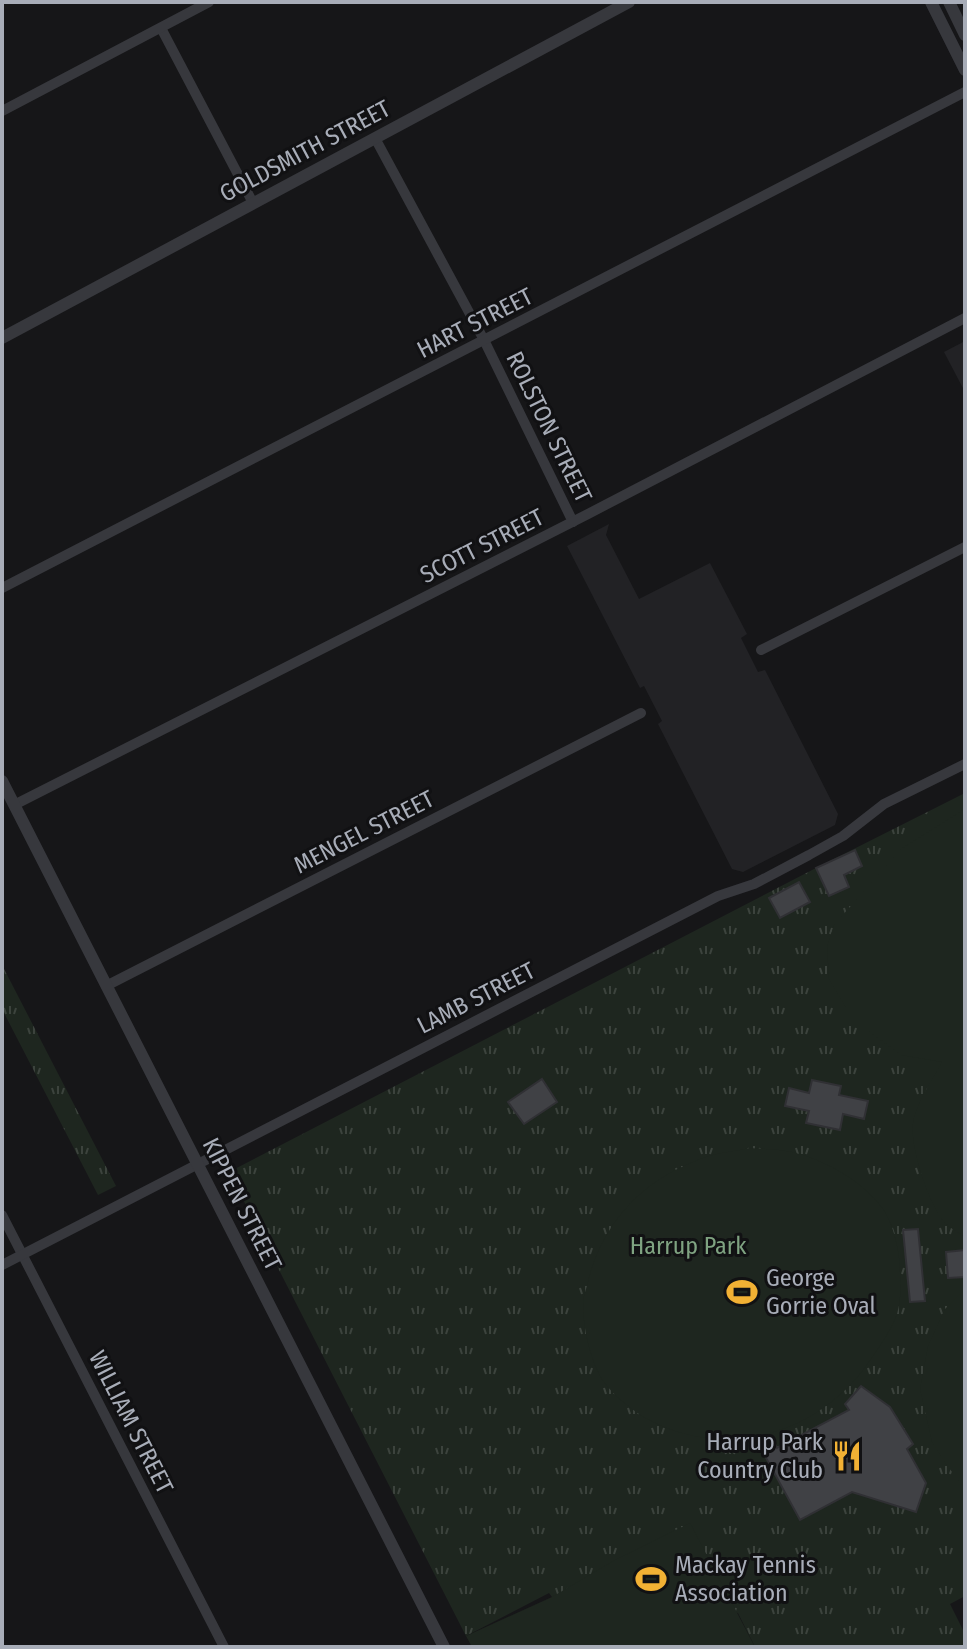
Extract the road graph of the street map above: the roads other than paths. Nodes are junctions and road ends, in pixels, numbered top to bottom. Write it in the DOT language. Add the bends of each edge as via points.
graph roads {
  1 [pos="209,2"];
  2 [pos="629,2"];
  3 [pos="931,2"];
  4 [pos="949,2"];
  5 [pos="161,28"];
  6 [pos="965,35"];
  7 [pos="965,70"];
  8 [pos="965,92"];
  9 [pos="2,111"];
  10 [pos="375,138"];
  11 [pos="253,203"];
  12 [pos="965,318"];
  13 [pos="2,338"];
  14 [pos="484,340"];
  15 [pos="573,522"];
  16 [pos="965,547"];
  17 [pos="2,588"];
  18 [pos="761,650"];
  19 [pos="641,713"];
  20 [pos="965,764"];
  21 [pos="2,781"];
  22 [pos="14,805"];
  23 [pos="106,986"];
  24 [pos="197,1164"];
  25 [pos="2,1215"];
  26 [pos="22,1255"];
  27 [pos="2,1265"];
  28 [pos="224,1647"];
  29 [pos="444,1647"];
  1 -- 5 [label="street"];
  2 -- 10 [label="street, GOLDSMITH STREET"];
  3 -- 7 [label="street"];
  4 -- 6 [label="street"];
  5 -- 9 [label="street"];
  5 -- 11 [label="street"];
  8 -- 14 [label="street, HART STREET"];
  10 -- 11 [label="street, GOLDSMITH STREET"];
  10 -- 14 [label="street, ROLSTON STREET"];
  11 -- 13 [label="street, GOLDSMITH STREET"];
  12 -- 15 [label="street, SCOTT STREET"];
  14 -- 15 [label="street, ROLSTON STREET"];
  14 -- 17 [label="street, HART STREET"];
  15 -- 22 [label="street, SCOTT STREET"];
  16 -- 18 [label="street"];
  19 -- 23 [label="street, MENGEL STREET"];
  20 -- 24 [label="street, LAMB STREET" via="884,804 835,841 754,884 718,896"];
  21 -- 22 [label="street, KIPPEN STREET"];
  22 -- 23 [label="street, KIPPEN STREET"];
  23 -- 24 [label="street, KIPPEN STREET"];
  24 -- 26 [label="street, LAMB STREET"];
  24 -- 29 [label="street, KIPPEN STREET"];
  25 -- 26 [label="street, WILLIAM STREET"];
  26 -- 27 [label="street, LAMB STREET"];
  26 -- 28 [label="street, WILLIAM STREET"];
}
